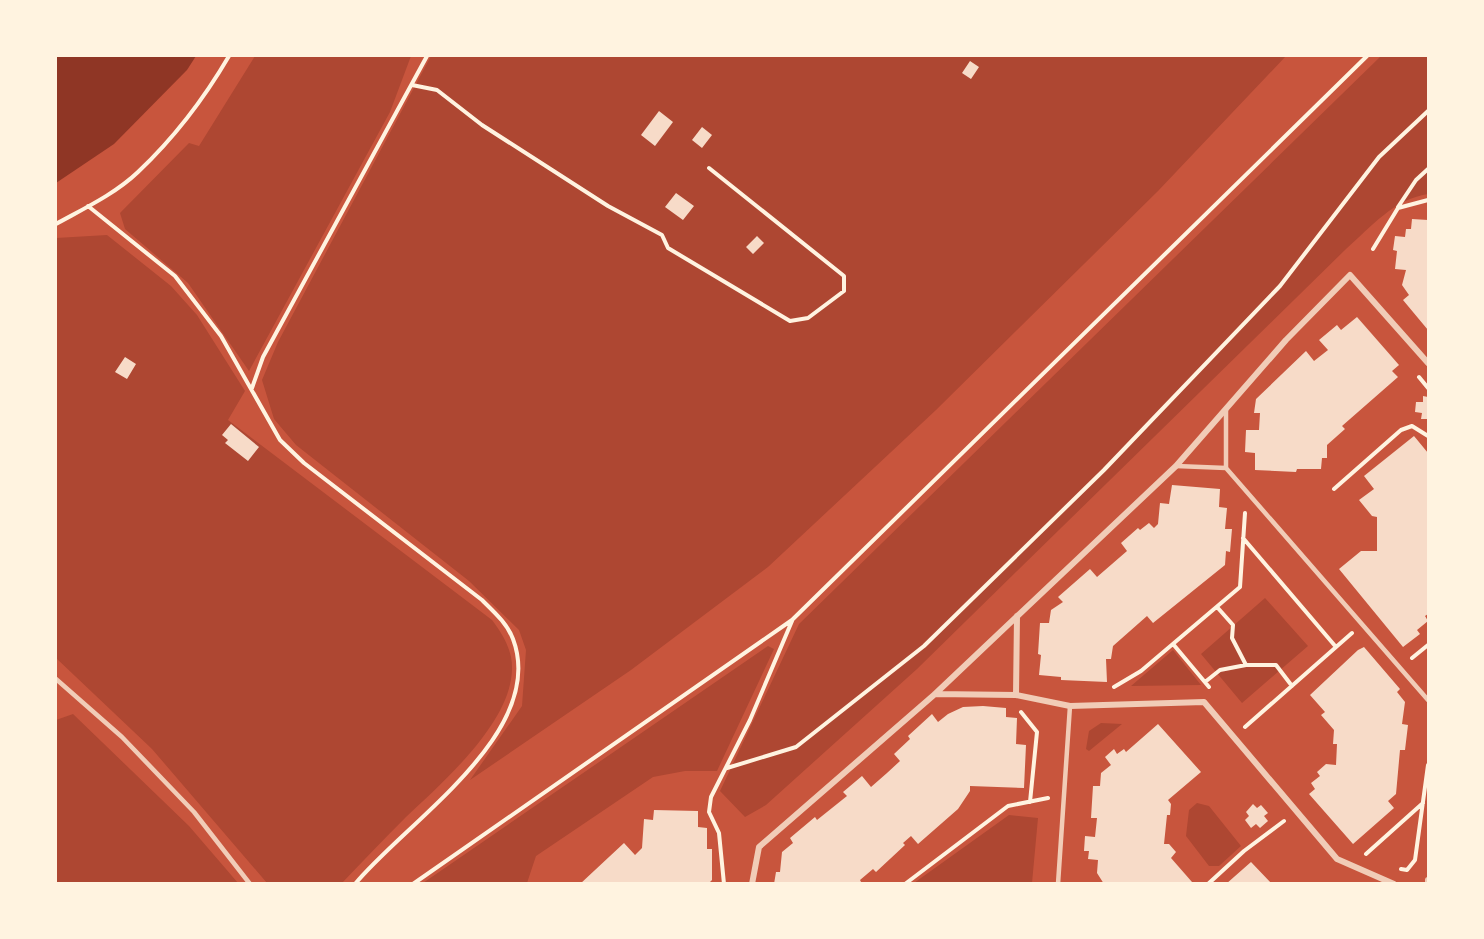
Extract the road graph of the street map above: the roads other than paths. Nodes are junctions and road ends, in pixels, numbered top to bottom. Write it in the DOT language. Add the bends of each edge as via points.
graph roads {
  1 [pos="1428,363"];
  2 [pos="1226,409"];
  3 [pos="1176,466"];
  4 [pos="1226,468"];
  5 [pos="1017,616"];
  6 [pos="56,679"];
  7 [pos="935,694"];
  8 [pos="1016,695"];
  9 [pos="1428,700"];
  10 [pos="1070,706"];
  11 [pos="250,884"];
  12 [pos="752,884"];
  13 [pos="1058,884"];
  14 [pos="1394,884"];
  1 -- 2 [label="street" via="1350,275"];
  2 -- 3 [label="street"];
  2 -- 4 [label="lane"];
  3 -- 4 [label="lane"];
  3 -- 5 [label="street"];
  4 -- 9 [label="lane"];
  5 -- 7 [label="street"];
  5 -- 8 [label="street"];
  6 -- 11 [label="lane" via="122,738 186,804"];
  7 -- 8 [label="street"];
  7 -- 12 [label="street" via="759,848"];
  8 -- 10 [label="street"];
  10 -- 13 [label="lane"];
  10 -- 14 [label="street" via="1204,702 1337,859"];
}
